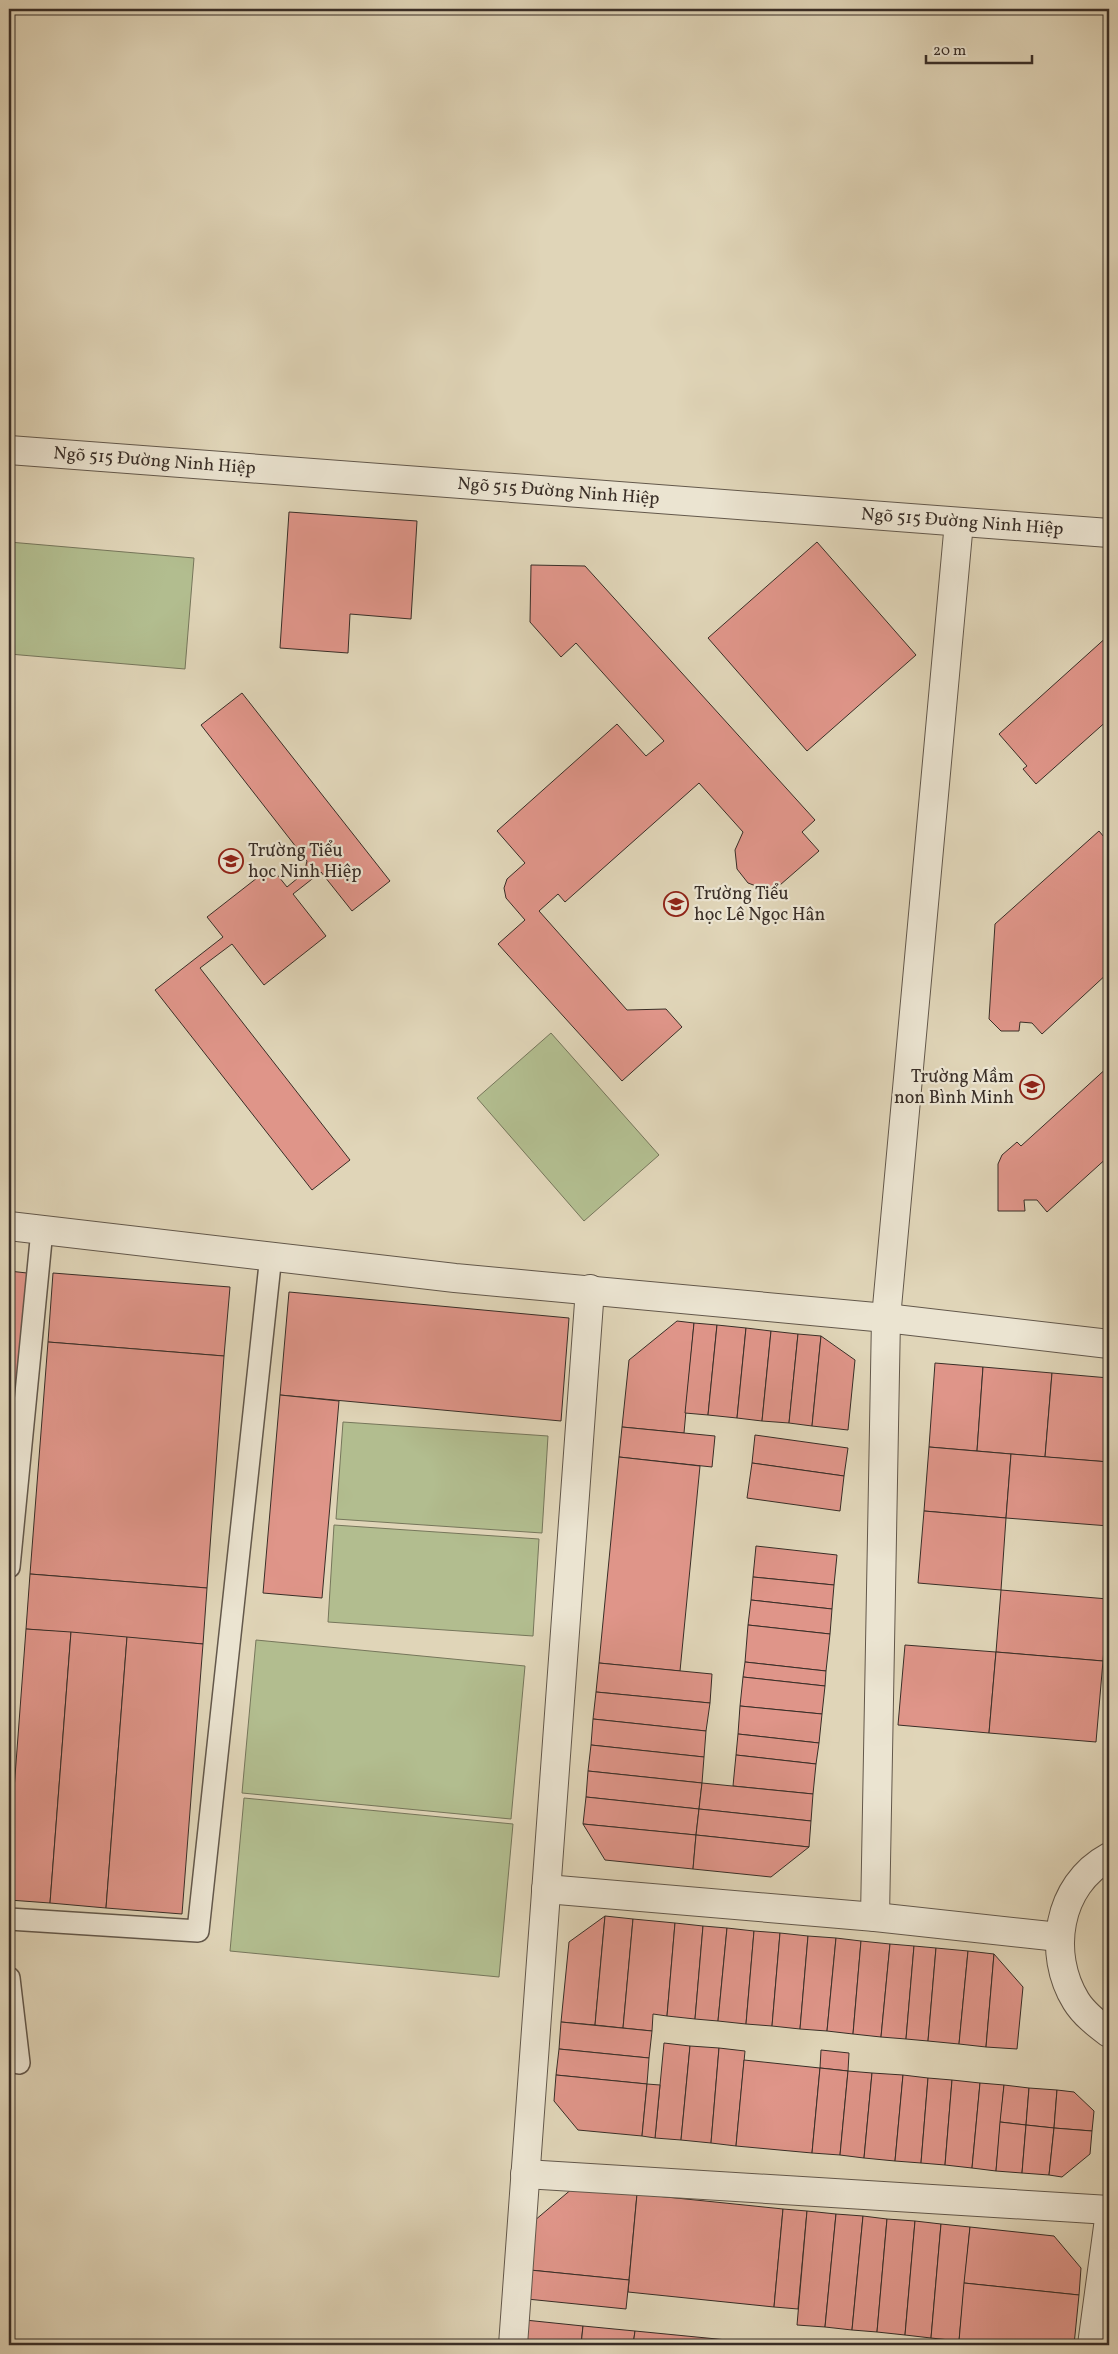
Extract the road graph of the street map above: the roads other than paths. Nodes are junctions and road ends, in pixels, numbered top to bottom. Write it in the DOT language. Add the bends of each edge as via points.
graph roads {
  1 [pos="9,450"];
  2 [pos="959,522"];
  3 [pos="1109,533"];
  4 [pos="9,1226"];
  5 [pos="42,1230"];
  6 [pos="271,1255"];
  7 [pos="590,1289"];
  8 [pos="886,1318"];
  9 [pos="1109,1344"];
  10 [pos="9,1567"];
  11 [pos="1109,1857"];
  12 [pos="546,1888"];
  13 [pos="875,1917"];
  14 [pos="9,1920"];
  15 [pos="1059,1937"];
  16 [pos="9,1978"];
  17 [pos="1109,2033"];
  18 [pos="19,2063"];
  19 [pos="525,2174"];
  20 [pos="1109,2210"];
  21 [pos="1109,2219"];
  22 [pos="513,2345"];
  23 [pos="1092,2345"];
  1 -- 2 [label="street, Ngõ 515 Đường Ninh Hiệp"];
  2 -- 3 [label="street, Ngõ 515 Đường Ninh Hiệp"];
  2 -- 8 [label="street"];
  4 -- 5 [label="street"];
  5 -- 6 [label="street"];
  5 -- 10 [label="lane"];
  6 -- 7 [label="street" via="455,1278"];
  6 -- 14 [label="lane" via="198,1931"];
  7 -- 8 [label="street"];
  7 -- 12 [label="street"];
  8 -- 9 [label="street"];
  8 -- 13 [label="street"];
  11 -- 15 [label="street" via="1086,1875 1073,1893"];
  12 -- 13 [label="street"];
  12 -- 19 [label="street"];
  13 -- 15 [label="street"];
  15 -- 17 [label="street" via="1060,1960 1066,1982 1092,2020"];
  16 -- 18 [label="lane"];
  19 -- 20 [label="street"];
  19 -- 22 [label="street"];
  21 -- 23 [label="street"];
}
